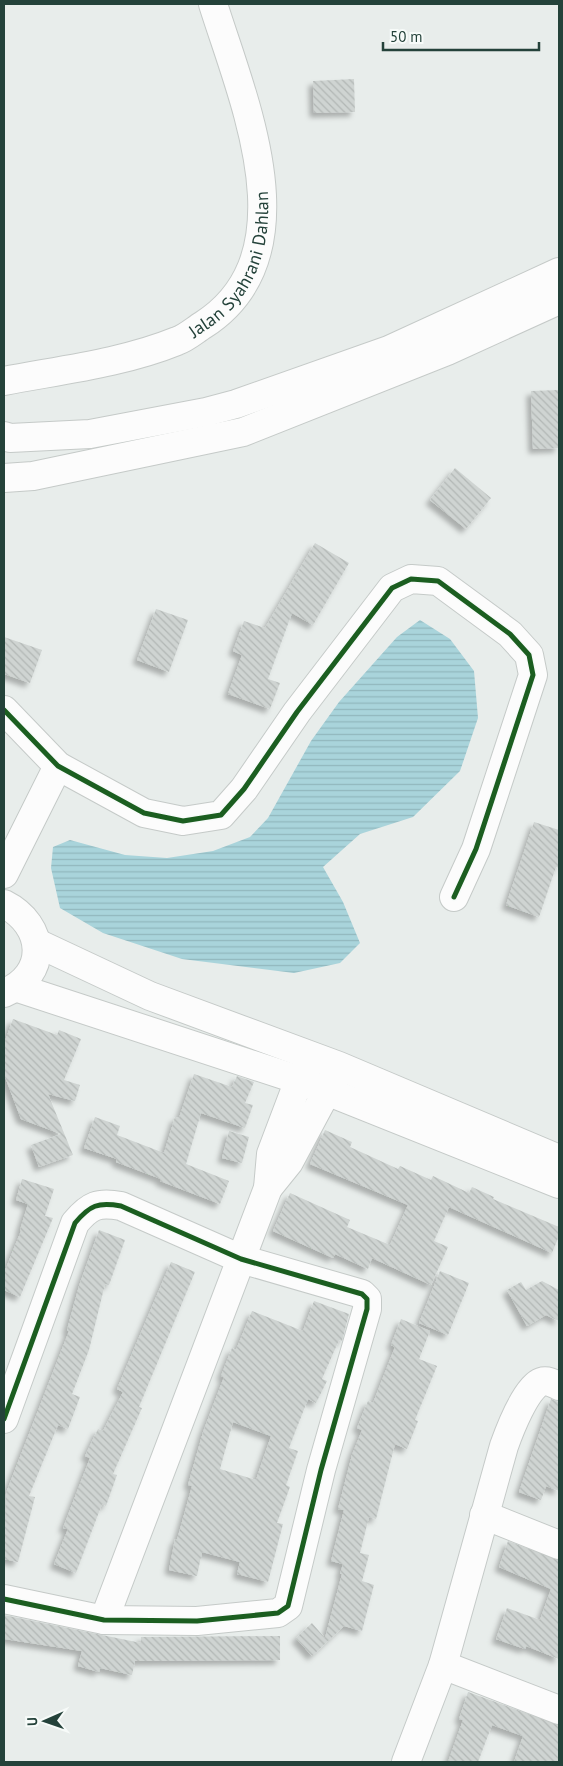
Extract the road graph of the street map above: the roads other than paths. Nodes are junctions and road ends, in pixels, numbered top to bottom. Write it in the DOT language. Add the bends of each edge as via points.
graph roads {
  1 [pos="213,4"];
  2 [pos="559,272"];
  3 [pos="559,300"];
  4 [pos="4,380"];
  5 [pos="4,436"];
  6 [pos="58,436"];
  7 [pos="64,468"];
  8 [pos="4,478"];
  9 [pos="4,710"];
  10 [pos="58,766"];
  11 [pos="4,874"];
  12 [pos="454,897"];
  13 [pos="4,904"];
  14 [pos="37,943"];
  15 [pos="11,991"];
  16 [pos="339,1066"];
  17 [pos="305,1069"];
  18 [pos="328,1091"];
  19 [pos="559,1160"];
  20 [pos="559,1184"];
  21 [pos="268,1188"];
  22 [pos="241,1259"];
  23 [pos="559,1386"];
  24 [pos="4,1419"];
  25 [pos="484,1516"];
  26 [pos="559,1545"];
  27 [pos="4,1599"];
  28 [pos="104,1620"];
  29 [pos="443,1665"];
  30 [pos="559,1710"];
  31 [pos="406,1762"];
  1 -- 4 [label="street, Jalan Syahrani Dahlan" via="254,134 262,190 260,242 245,284 222,313 179,341 115,359"];
  2 -- 6 [label="street" via="390,350 236,404 90,434"];
  3 -- 7 [label="street" via="447,351 243,432"];
  5 -- 6 [label="street"];
  6 -- 7 [label="street"];
  7 -- 8 [label="street" via="33,476"];
  9 -- 10 [label="street"];
  10 -- 11 [label="street"];
  10 -- 12 [label="street" via="144,813 183,822 221,815 244,789 297,712 392,588 411,580 438,581 510,634 529,655 533,675 476,848"];
  13 -- 14 [label="street" via="19,912 31,926"];
  14 -- 15 [label="street" via="33,968"];
  14 -- 17 [label="street"];
  15 -- 17 [label="street"];
  16 -- 17 [label="street"];
  16 -- 18 [label="street"];
  16 -- 19 [label="street"];
  17 -- 18 [label="street"];
  17 -- 21 [label="street" via="271,1154"];
  18 -- 20 [label="street"];
  18 -- 21 [label="street" via="289,1162"];
  21 -- 22 [label="street"];
  22 -- 24 [label="street" via="121,1206 105,1203 86,1209 75,1223"];
  22 -- 28 [label="street"];
  22 -- 28 [label="street" via="362,1294 366,1300 367,1308 321,1470 288,1606 278,1613 197,1621"];
  23 -- 25 [label="street" via="548,1381 536,1385 517,1413"];
  25 -- 26 [label="street"];
  25 -- 29 [label="street"];
  27 -- 28 [label="street"];
  29 -- 30 [label="street"];
  29 -- 31 [label="street"];
}
